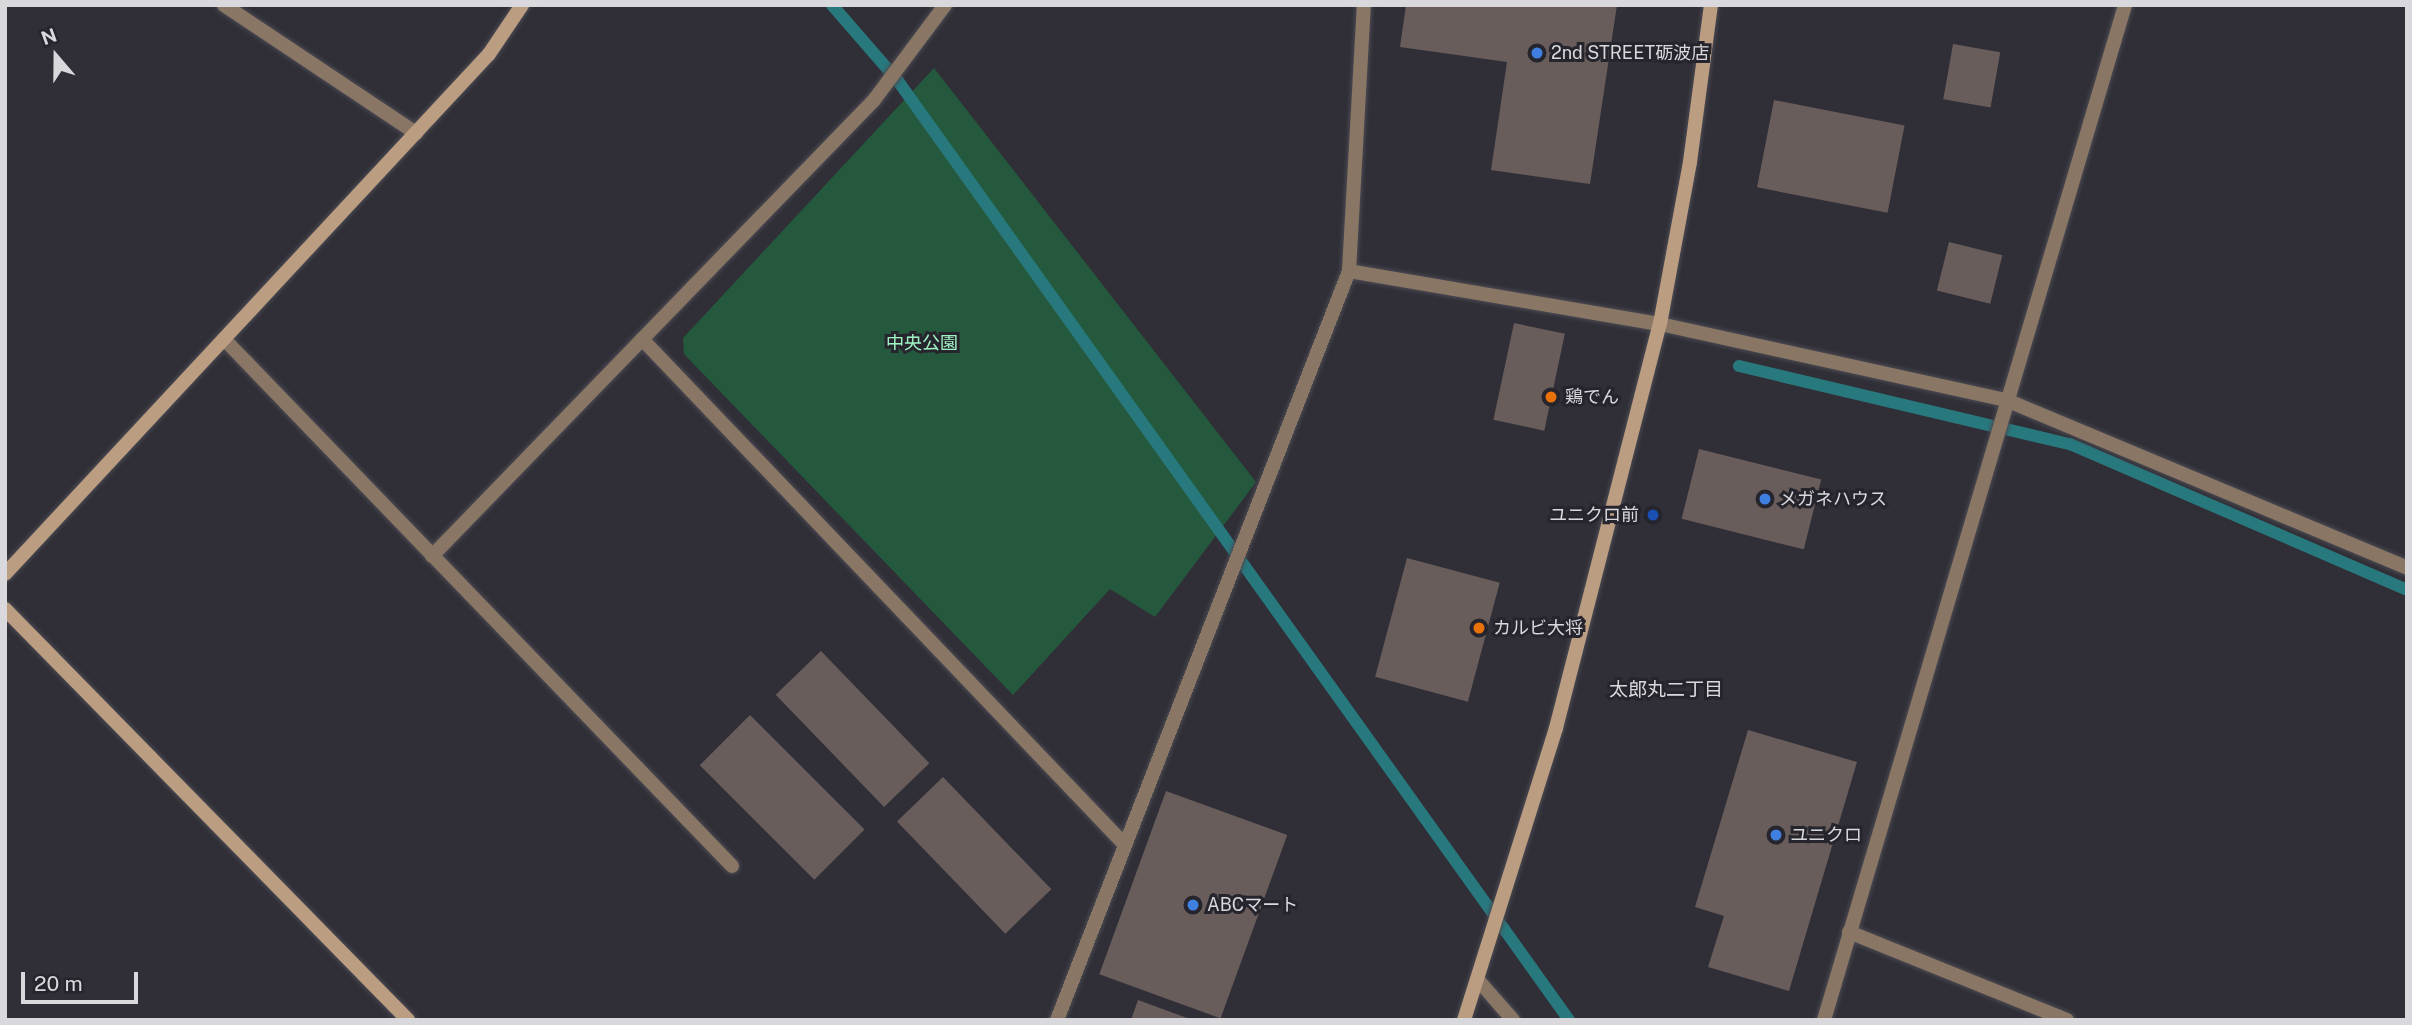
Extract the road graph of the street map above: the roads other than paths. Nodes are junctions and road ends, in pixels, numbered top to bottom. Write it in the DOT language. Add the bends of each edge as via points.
graph roads {
  1 [pos="224,5"];
  2 [pos="522,5"];
  3 [pos="945,5"];
  4 [pos="1364,5"];
  5 [pos="1711,5"];
  6 [pos="2126,5"];
  7 [pos="416,133"];
  8 [pos="1349,271"];
  9 [pos="1660,324"];
  10 [pos="224,339"];
  11 [pos="642,339"];
  12 [pos="2006,400"];
  13 [pos="432,556"];
  14 [pos="2407,568"];
  15 [pos="5,574"];
  16 [pos="5,609"];
  17 [pos="1124,844"];
  18 [pos="732,866"];
  19 [pos="1849,932"];
  20 [pos="1478,980"];
  21 [pos="408,1020"];
  22 [pos="1057,1020"];
  23 [pos="1464,1020"];
  24 [pos="1513,1020"];
  25 [pos="1824,1020"];
  26 [pos="2067,1020"];
  1 -- 7 [label="street"];
  2 -- 7 [label="street" via="489,54"];
  3 -- 11 [label="street" via="884,88"];
  4 -- 8 [label="street"];
  5 -- 9 [label="street" via="1690,162"];
  6 -- 12 [label="street"];
  7 -- 10 [label="street"];
  8 -- 9 [label="street"];
  8 -- 17 [label="street"];
  9 -- 12 [label="street"];
  9 -- 20 [label="street" via="1556,728"];
  10 -- 13 [label="street"];
  10 -- 15 [label="street"];
  11 -- 13 [label="street"];
  11 -- 17 [label="street"];
  12 -- 14 [label="street"];
  12 -- 19 [label="street"];
  13 -- 18 [label="street"];
  16 -- 21 [label="street"];
  17 -- 22 [label="street"];
  19 -- 25 [label="street"];
  19 -- 26 [label="street"];
  20 -- 23 [label="street"];
  20 -- 24 [label="street"];
}
